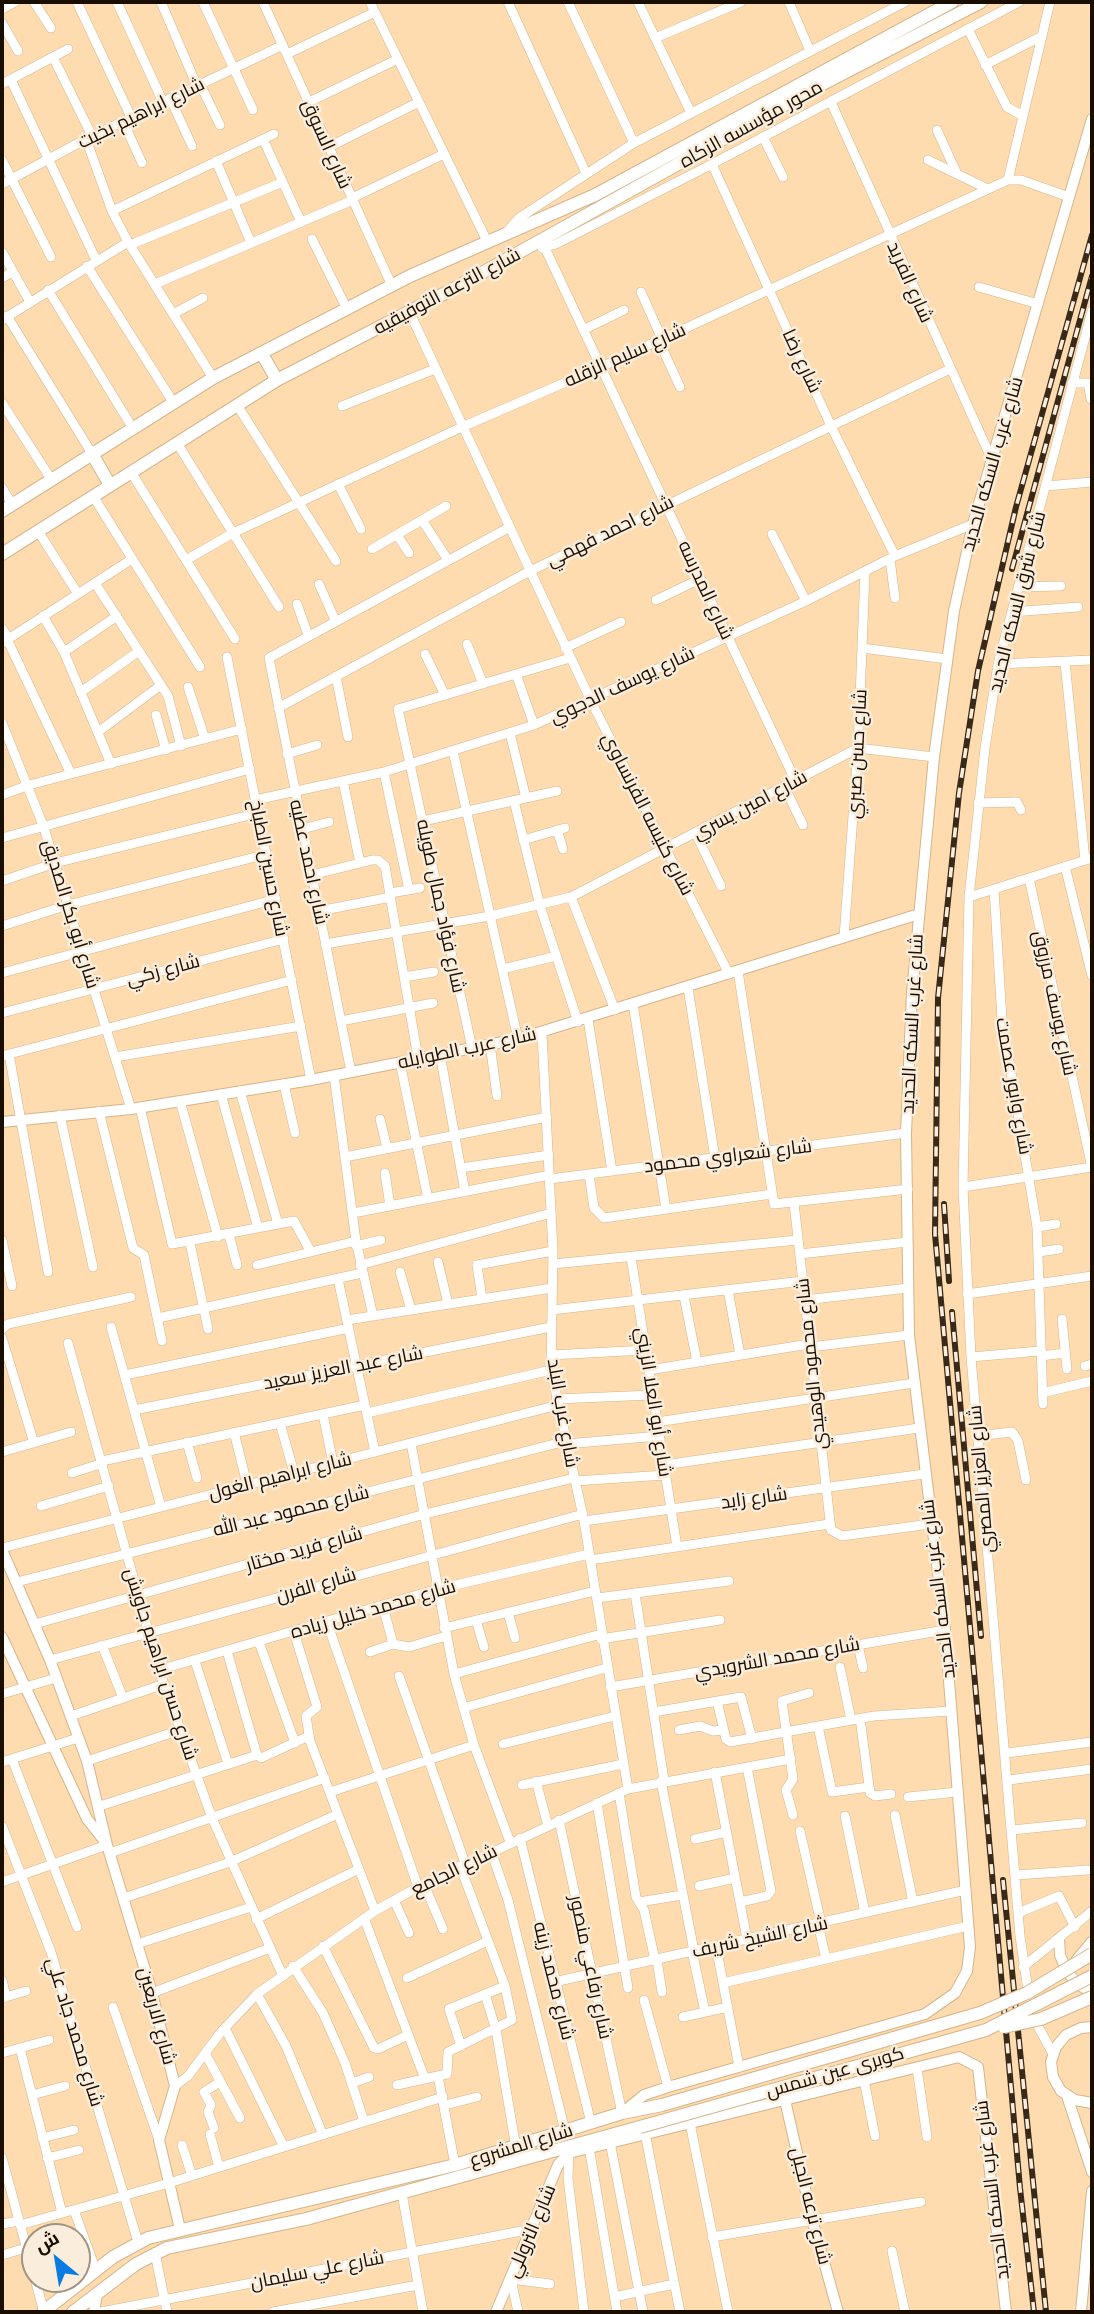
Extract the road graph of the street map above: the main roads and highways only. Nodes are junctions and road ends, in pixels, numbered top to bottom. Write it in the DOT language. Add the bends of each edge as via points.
graph roads {
  1 [pos="952,2"];
  2 [pos="981,2"];
  3 [pos="501,238"];
  4 [pos="522,248"];
  5 [pos="262,354"];
  6 [pos="278,380"];
  7 [pos="91,452"];
  8 [pos="110,485"];
  9 [pos="7,507"];
  10 [pos="2,554"];
  11 [pos="1092,1943"];
  12 [pos="1092,1954"];
  13 [pos="1072,1967"];
  14 [pos="1092,1976"];
  15 [pos="1092,1994"];
  16 [pos="986,2030"];
  17 [pos="622,2113"];
  18 [pos="569,2150"];
  19 [pos="43,2312"];
  20 [pos="73,2312"];
  1 -- 3 [label="main road, محور مؤسسه الزكاه" via="595,195"];
  2 -- 4 [label="main road, محور مؤسسه الزكاه"];
  3 -- 5 [label="main road, شارع الترعه التوفيقيه" via="392,286"];
  4 -- 6 [label="main road, شارع الترعه التوفيقيه"];
  5 -- 6 [label="main road"];
  5 -- 7 [label="main road, شارع الترعه التوفيقيه"];
  6 -- 8 [label="main road, شارع الترعه التوفيقيه"];
  7 -- 8 [label="main road"];
  7 -- 9 [label="main road, شارع الترعه التوفيقيه"];
  8 -- 10 [label="main road, شارع الترعه التوفيقيه"];
  11 -- 13 [label="main road, bridge"];
  12 -- 13 [label="main road, كوبرى عين شمس, bridge"];
  13 -- 17 [label="main road, كوبرى عين شمس, bridge" via="980,2013"];
  14 -- 16 [label="main road, كوبرى عين شمس, bridge"];
  15 -- 16 [label="main road, bridge" via="1041,2019"];
  16 -- 18 [label="main road, كوبرى عين شمس, bridge"];
  17 -- 19 [label="main road, شارع المشروع" via="455,2165 138,2242"];
  18 -- 20 [label="main road, شارع المشروع" via="155,2253"];
}
